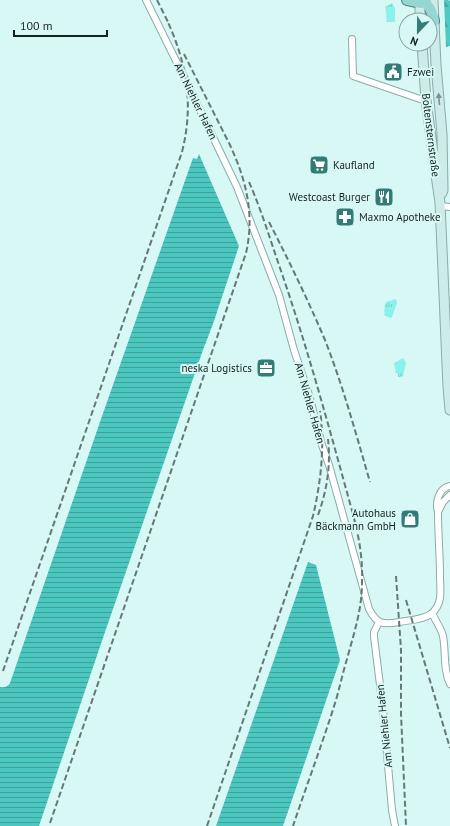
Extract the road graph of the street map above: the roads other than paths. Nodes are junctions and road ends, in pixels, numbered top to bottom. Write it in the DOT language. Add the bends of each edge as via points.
graph roads {
  1 [pos="146,0"];
  2 [pos="407,0"];
  3 [pos="424,1"];
  4 [pos="422,12"];
  5 [pos="432,12"];
  6 [pos="352,39"];
  7 [pos="423,52"];
  8 [pos="435,52"];
  9 [pos="426,100"];
  10 [pos="444,205"];
  11 [pos="450,410"];
  12 [pos="450,486"];
  13 [pos="450,494"];
  14 [pos="438,512"];
  15 [pos="432,613"];
  16 [pos="379,622"];
  17 [pos="450,684"];
  18 [pos="395,826"];
  1 -- 16 [label="street, Am Niehler Hafen" via="237,187 279,295 369,609"];
  2 -- 3 [label="main road"];
  3 -- 4 [label="main road"];
  3 -- 5 [label="main road"];
  6 -- 9 [label="street" via="353,76"];
  7 -- 9 [label="main road, Boltensternstraße"];
  10 -- 8 [label="main road, Boltensternstraße, one-way"];
  9 -- 10 [label="main road, Boltensternstraße" via="436,174"];
  10 -- 11 [label="main road, Boltensternstraße"];
  12 -- 14 [label="street" via="439,495"];
  13 -- 14 [label="street"];
  14 -- 15 [label="street" via="440,598"];
  15 -- 16 [label="street" via="423,618 394,623"];
  15 -- 17 [label="street" via="443,635"];
  16 -- 18 [label="street, Am Niehler Hafen" via="374,637"];
}
